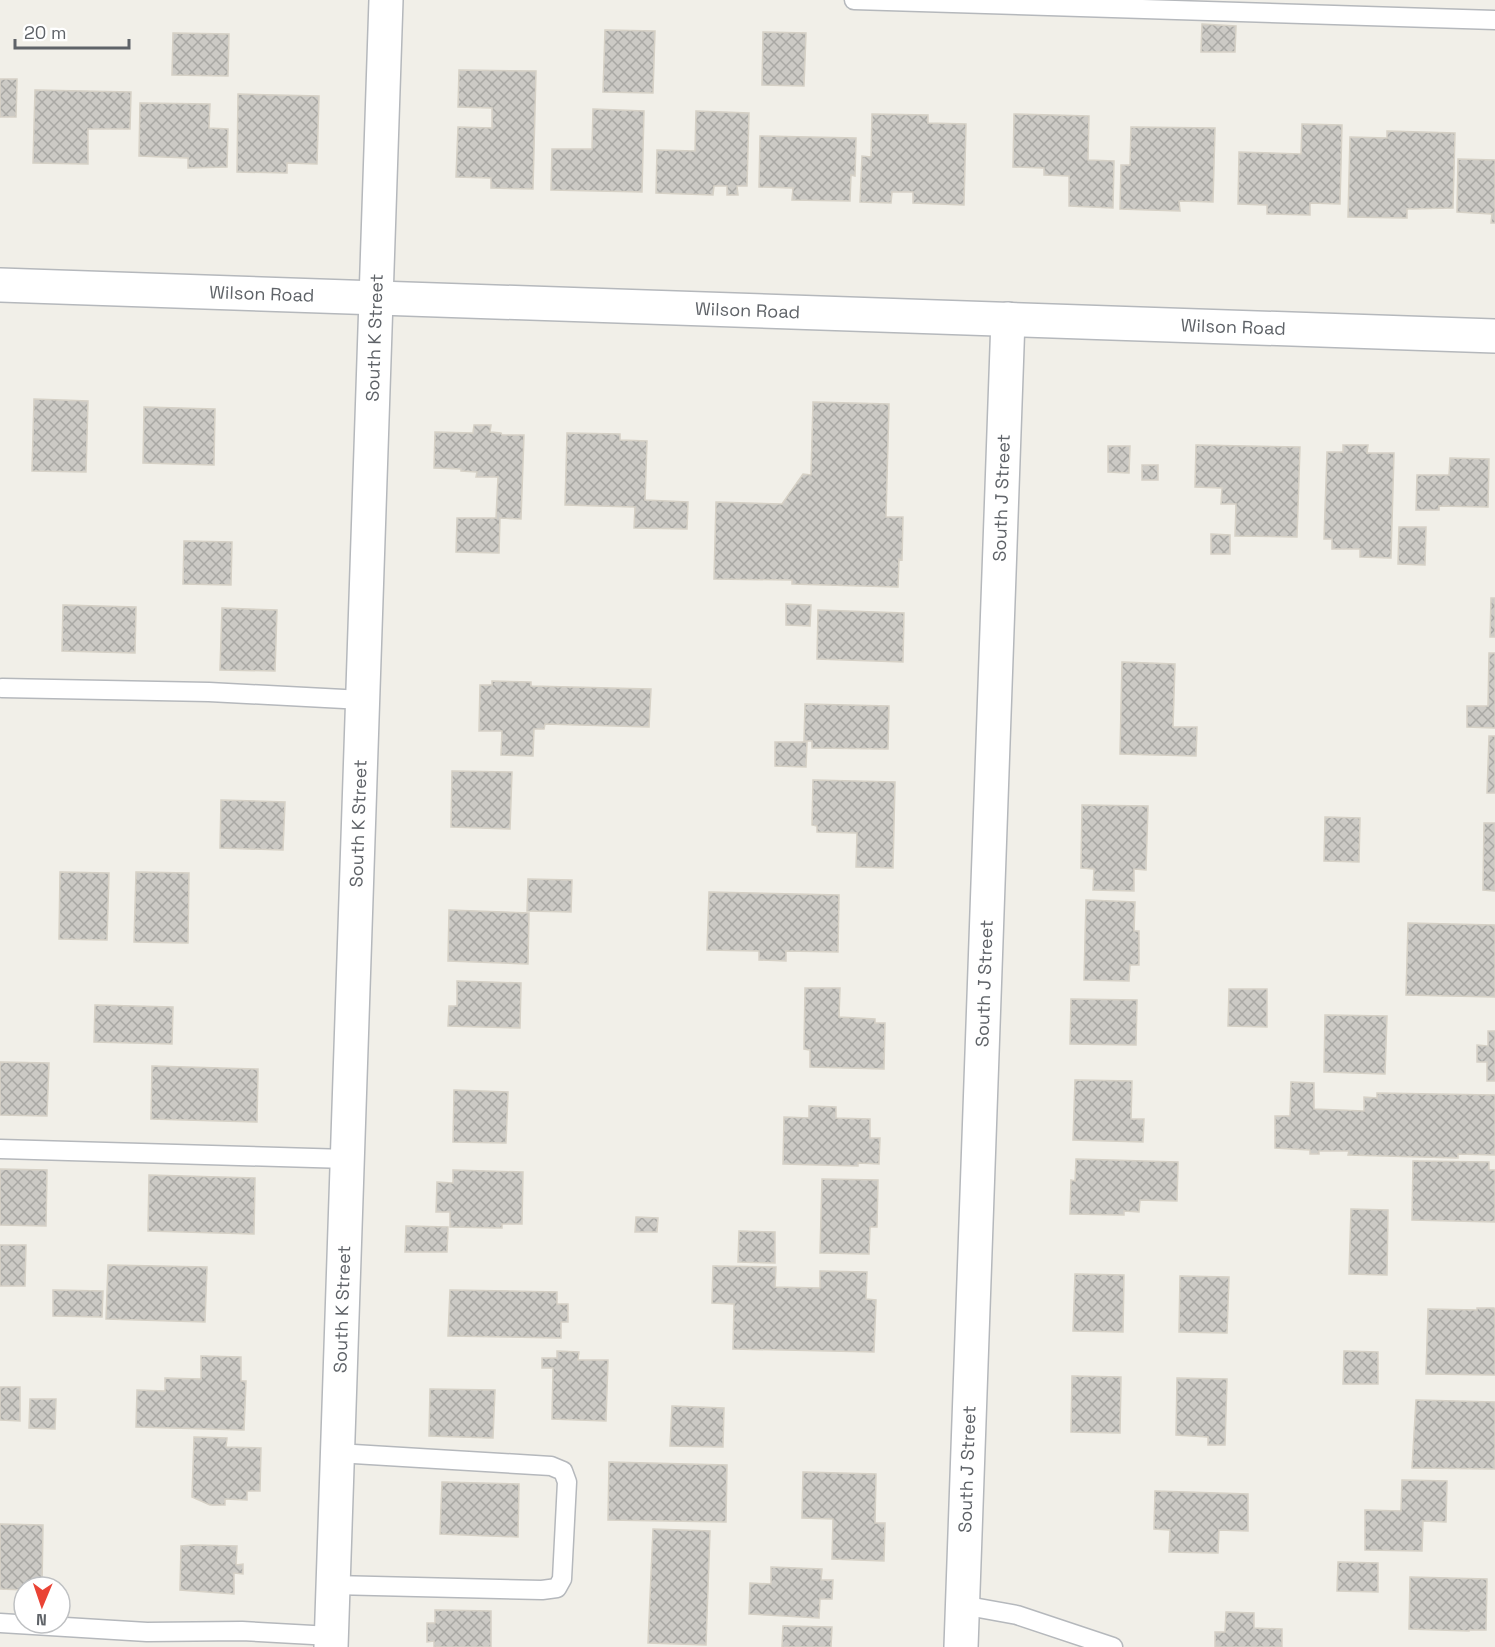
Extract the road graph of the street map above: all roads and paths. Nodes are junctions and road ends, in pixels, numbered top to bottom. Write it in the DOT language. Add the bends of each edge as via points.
graph roads {
  1 [pos="386,0"];
  2 [pos="854,0"];
  3 [pos="1495,20"];
  4 [pos="0,285"];
  5 [pos="376,298"];
  6 [pos="1008,320"];
  7 [pos="1495,336"];
  8 [pos="2,688"];
  9 [pos="363,700"];
  10 [pos="0,1149"];
  11 [pos="347,1159"];
  12 [pos="338,1453"];
  13 [pos="333,1585"];
  14 [pos="962,1605"];
  15 [pos="0,1623"];
  16 [pos="331,1641"];
  17 [pos="961,1647"];
  18 [pos="1113,1647"];
  1 -- 5 [label="street, South K Street"];
  2 -- 3 [label="lane"];
  4 -- 5 [label="street, Wilson Road"];
  5 -- 6 [label="street, Wilson Road"];
  5 -- 9 [label="street, South K Street"];
  6 -- 7 [label="street, Wilson Road"];
  6 -- 14 [label="street, South J Street"];
  8 -- 9 [label="lane"];
  9 -- 11 [label="street, South K Street"];
  10 -- 11 [label="lane"];
  11 -- 12 [label="street, South K Street"];
  12 -- 13 [label="street, South K Street"];
  12 -- 13 [label="lane" via="551,1466 563,1471 567,1482 562,1579 557,1588"];
  13 -- 16 [label="street, South K Street"];
  14 -- 17 [label="street, South J Street"];
  14 -- 18 [label="lane" via="1017,1615"];
  15 -- 16 [label="lane" via="147,1632 242,1632"];
}
